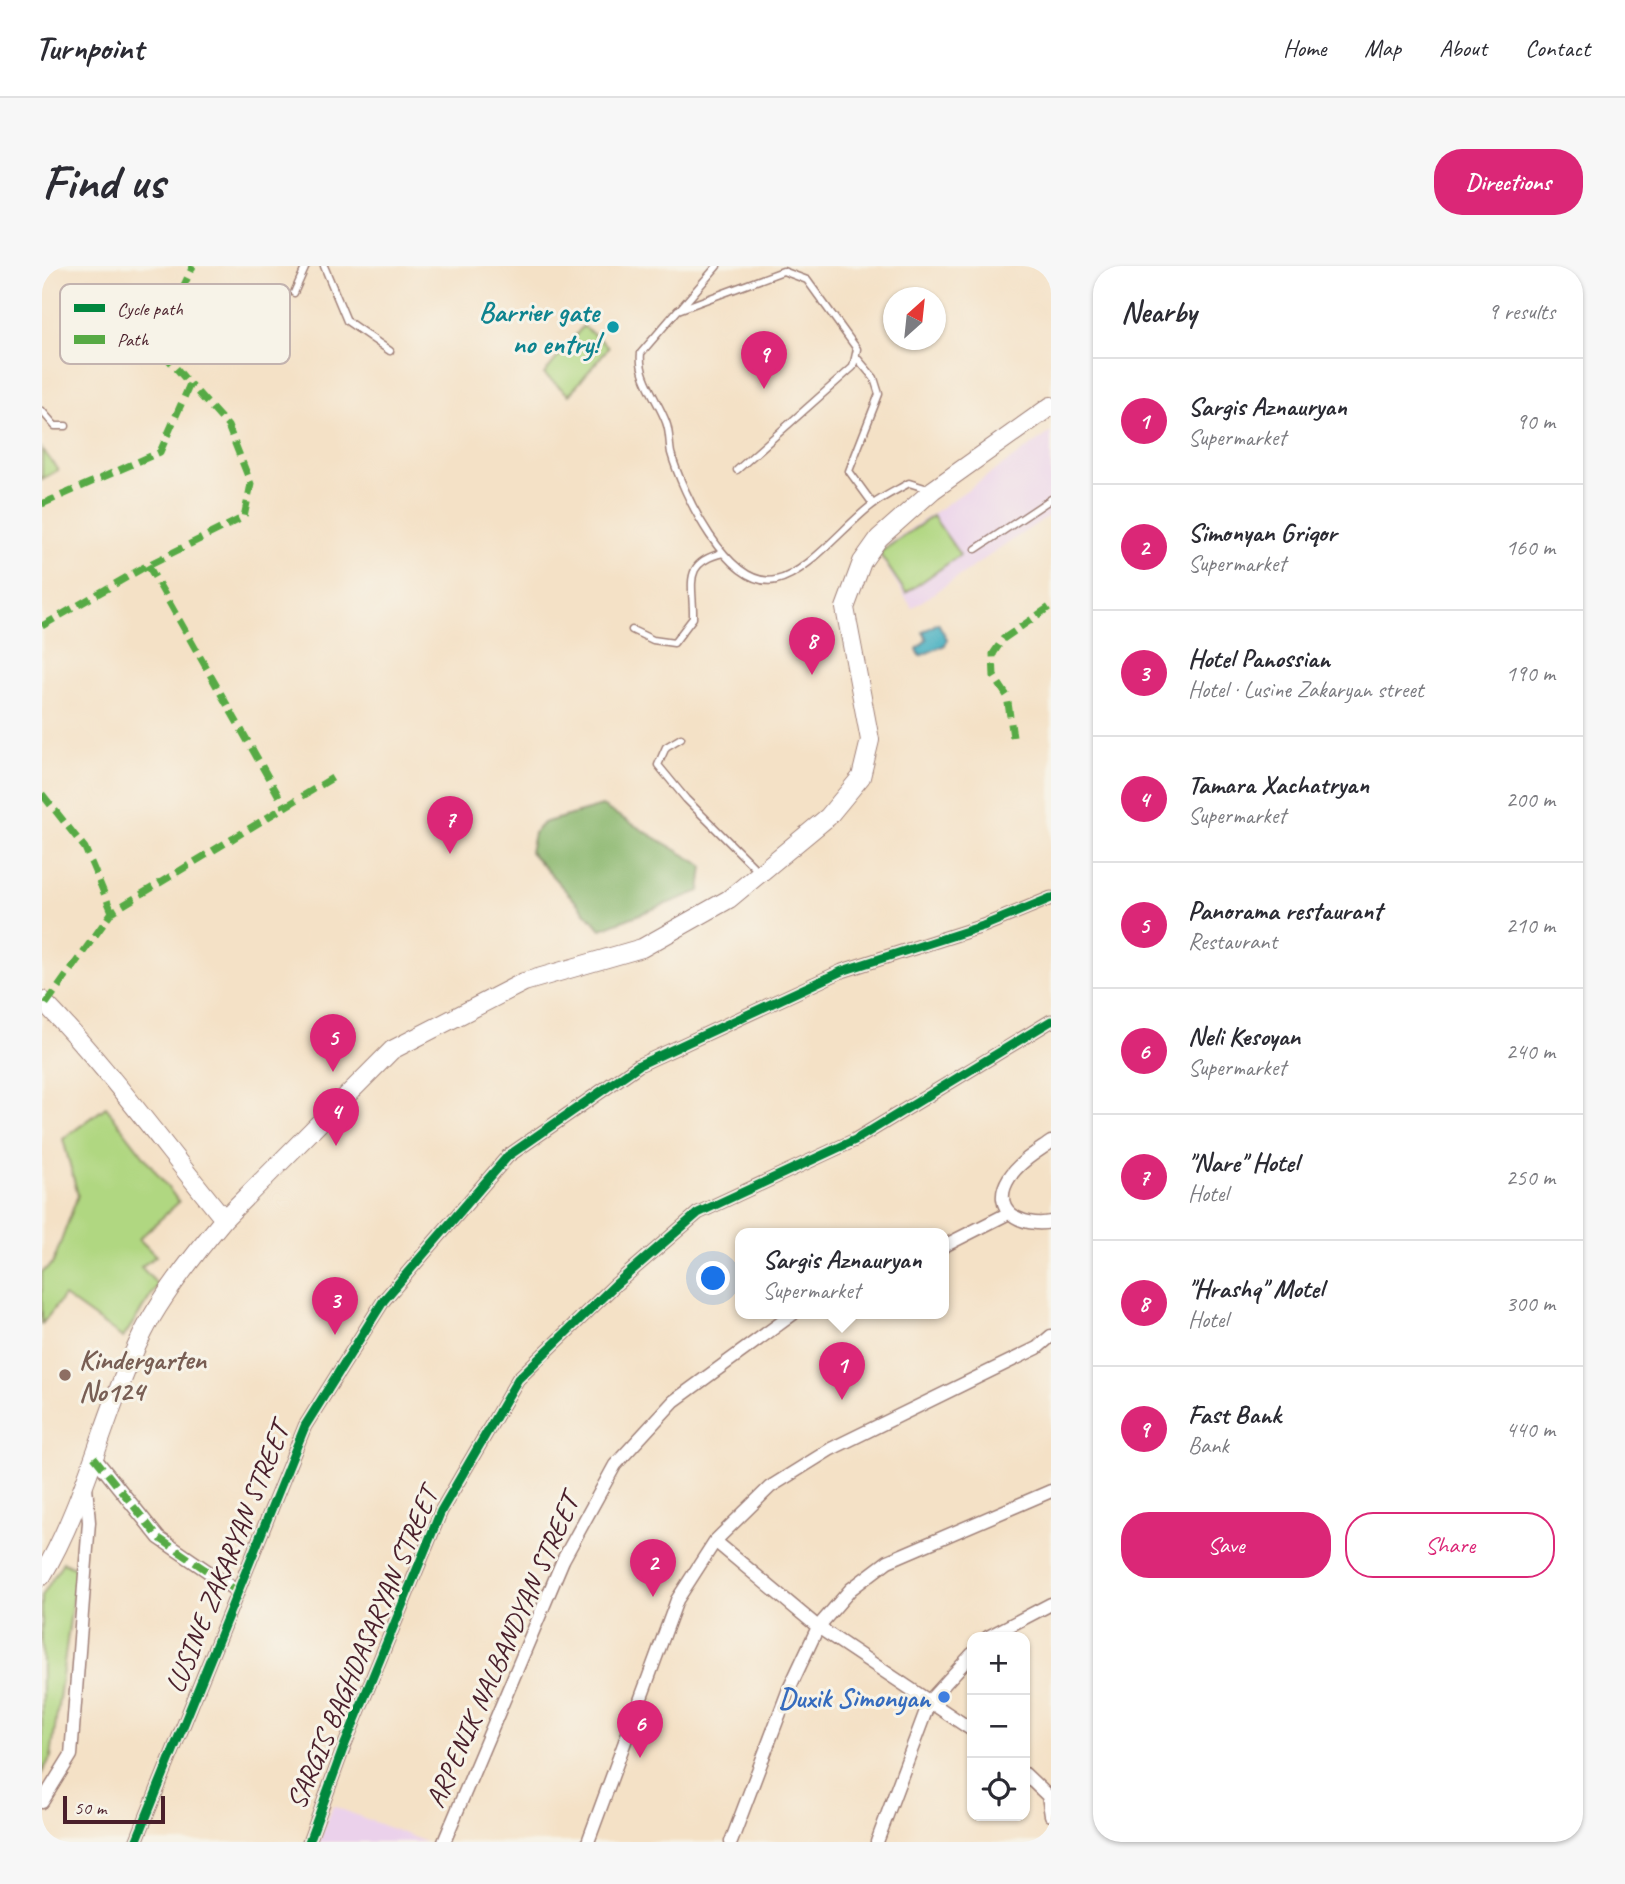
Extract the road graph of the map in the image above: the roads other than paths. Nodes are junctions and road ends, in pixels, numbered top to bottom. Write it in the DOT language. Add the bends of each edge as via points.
graph roads {
  1 [pos="306,266"];
  2 [pos="324,266"];
  3 [pos="717,266"];
  4 [pos="294,293"];
  5 [pos="678,310"];
  6 [pos="390,351"];
  7 [pos="857,358"];
  8 [pos="1051,406"];
  9 [pos="42,411"];
  10 [pos="66,426"];
  11 [pos="737,470"];
  12 [pos="933,490"];
  13 [pos="1051,499"];
  14 [pos="873,504"];
  15 [pos="976,549"];
  16 [pos="723,553"];
  17 [pos="632,630"];
  18 [pos="681,738"];
  19 [pos="760,874"];
  20 [pos="1051,898"];
  21 [pos="42,1000"];
  22 [pos="1051,1021"];
  23 [pos="1051,1142"];
  24 [pos="1009,1213"];
  25 [pos="224,1219"];
  26 [pos="1051,1222"];
  27 [pos="949,1243"];
  28 [pos="786,1319"];
  29 [pos="1051,1336"];
  30 [pos="94,1457"];
  31 [pos="86,1483"];
  32 [pos="1051,1491"];
  33 [pos="715,1541"];
  34 [pos="42,1576"];
  35 [pos="238,1592"];
  36 [pos="1051,1604"];
  37 [pos="818,1627"];
  38 [pos="998,1632"];
  39 [pos="967,1659"];
  40 [pos="930,1700"];
  41 [pos="967,1726"];
  42 [pos="1030,1779"];
  43 [pos="42,1801"];
  44 [pos="1051,1815"];
  45 [pos="1051,1837"];
  46 [pos="136,1842"];
  47 [pos="309,1842"];
  48 [pos="444,1842"];
  49 [pos="588,1842"];
  50 [pos="731,1842"];
  51 [pos="877,1842"];
  52 [pos="1050,1842"];
  1 -- 4 [label="lane"];
  2 -- 6 [label="lane" via="347,321"];
  3 -- 5 [label="lane"];
  5 -- 7 [label="lane" via="783,271 798,274 857,349"];
  5 -- 16 [label="lane" via="641,353 640,362 667,424 671,453 689,498"];
  7 -- 11 [label="lane" via="853,367"];
  7 -- 14 [label="lane" via="874,378 879,394 849,471"];
  8 -- 12 [label="main road"];
  9 -- 10 [label="lane" via="55,426"];
  12 -- 14 [label="lane" via="909,483"];
  12 -- 19 [label="main road" via="870,548 848,592 845,608 850,651 870,740 861,778 828,817"];
  13 -- 15 [label="lane"];
  14 -- 16 [label="lane" via="780,580 763,582"];
  16 -- 17 [label="lane" via="697,564 691,582 693,618 674,643"];
  18 -- 19 [label="lane" via="666,747 658,765"];
  19 -- 25 [label="main road" via="730,899 642,948 524,982 392,1050"];
  20 -- 35 [label="street, LUSINE ZAKARYAN STREET" via="983,926 842,971 650,1059 508,1156 384,1300 305,1426"];
  21 -- 25 [label="main road" via="126,1093"];
  22 -- 47 [label="street, SARGIS BAGHDASARYAN STREET" via="855,1140 698,1213 615,1284 518,1379 441,1511"];
  23 -- 24 [label="street" via="1009,1178 1003,1194"];
  24 -- 26 [label="street" via="1026,1223"];
  24 -- 27 [label="street"];
  25 -- 30 [label="main road" via="144,1332"];
  28 -- 48 [label="street, ARPENIK NALBANDYAN STREET" via="674,1401 615,1465 564,1560"];
  29 -- 33 [label="street" via="1037,1348 821,1455 770,1487"];
  30 -- 31 [label="main road"];
  30 -- 35 [label="street" via="159,1538"];
  31 -- 34 [label="main road"];
  31 -- 43 [label="street" via="89,1522 71,1755"];
  32 -- 37 [label="street" via="888,1561 860,1581"];
  33 -- 37 [label="street"];
  33 -- 49 [label="street" via="677,1600"];
  35 -- 46 [label="street, LUSINE ZAKARYAN STREET"];
  36 -- 38 [label="street"];
  37 -- 40 [label="street"];
  37 -- 50 [label="street" via="789,1689"];
  39 -- 40 [label="street"];
  40 -- 41 [label="street"];
  40 -- 51 [label="street"];
  42 -- 44 [label="street" via="1048,1796"];
  45 -- 52 [label="street"];
}
